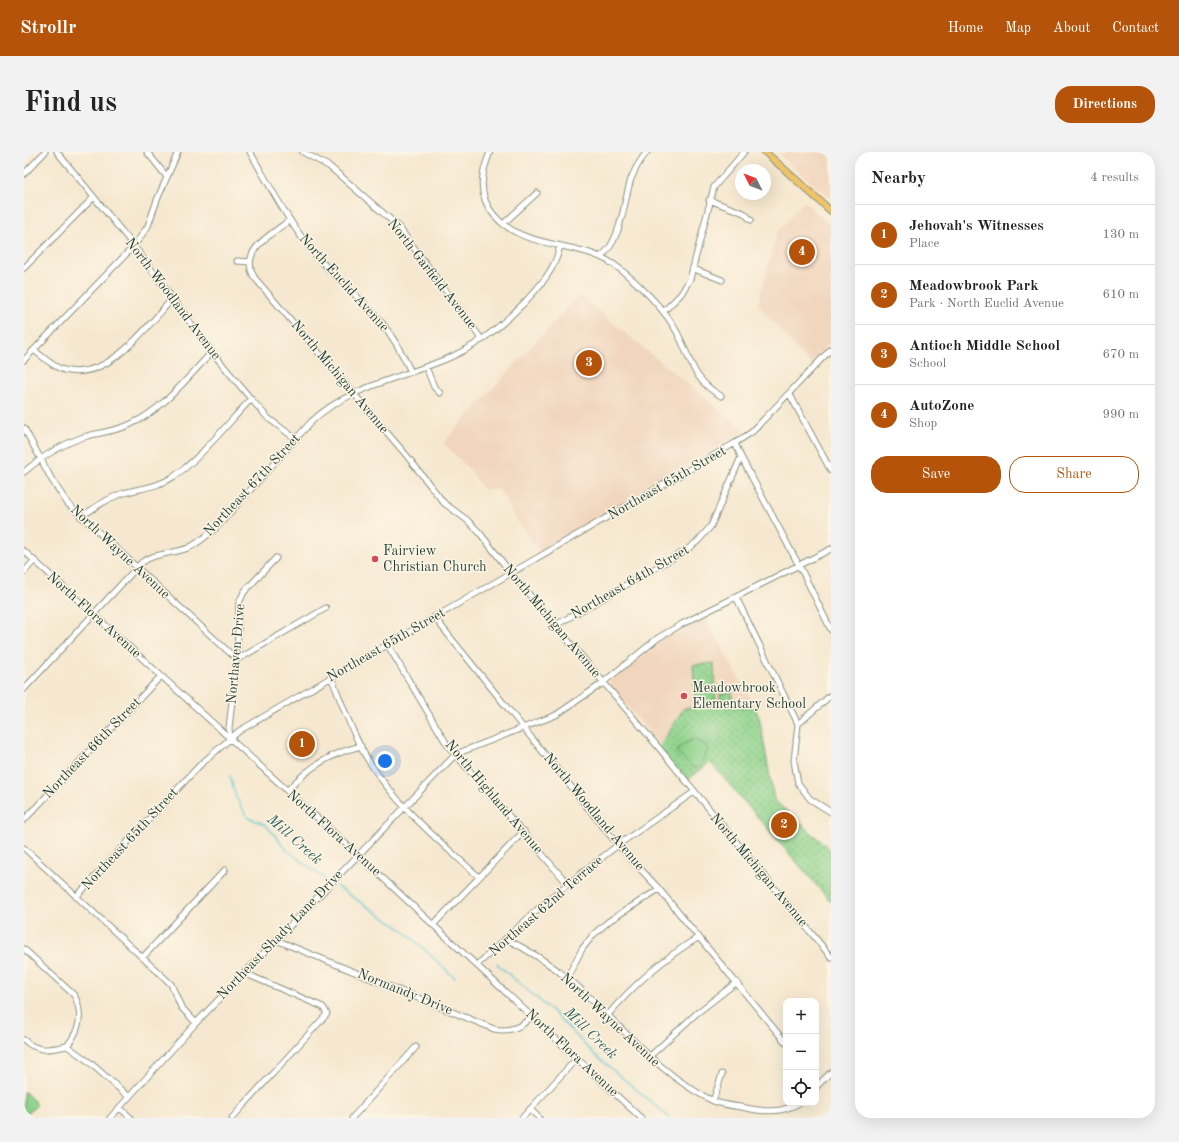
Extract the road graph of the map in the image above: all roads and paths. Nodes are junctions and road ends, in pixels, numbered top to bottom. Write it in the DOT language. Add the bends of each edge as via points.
graph roads {
  1 [pos="45,152"];
  2 [pos="57,152"];
  3 [pos="147,152"];
  4 [pos="178,152"];
  5 [pos="250,152"];
  6 [pos="303,152"];
  7 [pos="490,152"];
  8 [pos="647,152"];
  9 [pos="744,152"];
  10 [pos="765,152"];
  11 [pos="24,174"];
  12 [pos="167,176"];
  13 [pos="537,193"];
  14 [pos="94,197"];
  15 [pos="709,200"];
  16 [pos="831,211"];
  17 [pos="290,220"];
  18 [pos="751,220"];
  19 [pos="503,224"];
  20 [pos="134,246"];
  21 [pos="560,246"];
  22 [pos="600,256"];
  23 [pos="237,261"];
  24 [pos="250,262"];
  25 [pos="24,268"];
  26 [pos="694,269"];
  27 [pos="722,280"];
  28 [pos="173,298"];
  29 [pos="663,312"];
  30 [pos="482,340"];
  31 [pos="34,350"];
  32 [pos="212,352"];
  33 [pos="830,352"];
  34 [pos="24,360"];
  35 [pos="426,367"];
  36 [pos="411,372"];
  37 [pos="440,393"];
  38 [pos="790,393"];
  39 [pos="353,394"];
  40 [pos="721,396"];
  41 [pos="251,399"];
  42 [pos="24,428"];
  43 [pos="296,439"];
  44 [pos="735,443"];
  45 [pos="741,457"];
  46 [pos="40,459"];
  47 [pos="831,471"];
  48 [pos="24,472"];
  49 [pos="81,517"];
  50 [pos="831,549"];
  51 [pos="24,551"];
  52 [pos="276,558"];
  53 [pos="34,561"];
  54 [pos="799,566"];
  55 [pos="137,568"];
  56 [pos="24,572"];
  57 [pos="511,573"];
  58 [pos="736,598"];
  59 [pos="326,608"];
  60 [pos="94,615"];
  61 [pos="434,617"];
  62 [pos="556,625"];
  63 [pos="831,630"];
  64 [pos="387,644"];
  65 [pos="238,657"];
  66 [pos="161,676"];
  67 [pos="331,677"];
  68 [pos="603,682"];
  69 [pos="24,689"];
  70 [pos="831,695"];
  71 [pos="798,724"];
  72 [pos="525,727"];
  73 [pos="230,739"];
  74 [pos="360,746"];
  75 [pos="456,754"];
  76 [pos="287,791"];
  77 [pos="694,792"];
  78 [pos="405,809"];
  79 [pos="831,812"];
  80 [pos="24,820"];
  81 [pos="524,831"];
  82 [pos="618,845"];
  83 [pos="24,848"];
  84 [pos="357,854"];
  85 [pos="225,870"];
  86 [pos="479,877"];
  87 [pos="568,884"];
  88 [pos="660,888"];
  89 [pos="76,896"];
  90 [pos="433,925"];
  91 [pos="699,937"];
  92 [pos="506,939"];
  93 [pos="276,940"];
  94 [pos="24,949"];
  95 [pos="143,957"];
  96 [pos="831,957"];
  97 [pos="477,965"];
  98 [pos="244,973"];
  99 [pos="567,978"];
  100 [pos="737,982"];
  101 [pos="532,1016"];
  102 [pos="607,1016"];
  103 [pos="196,1023"];
  104 [pos="783,1039"];
  105 [pos="24,1040"];
  106 [pos="67,1046"];
  107 [pos="416,1047"];
  108 [pos="649,1057"];
  109 [pos="577,1058"];
  110 [pos="831,1072"];
  111 [pos="722,1074"];
  112 [pos="819,1082"];
  113 [pos="129,1097"];
  114 [pos="713,1101"];
  115 [pos="792,1106"];
  116 [pos="120,1108"];
  117 [pos="530,1109"];
  118 [pos="110,1118"];
  119 [pos="131,1118"];
  120 [pos="232,1118"];
  121 [pos="352,1118"];
  122 [pos="522,1118"];
  123 [pos="539,1118"];
  124 [pos="640,1118"];
  1 -- 11 [label="street"];
  2 -- 14 [label="street, North Woodland Avenue"];
  3 -- 12 [label="street"];
  4 -- 12 [label="street"];
  5 -- 17 [label="street, North Euclid Avenue"];
  6 -- 30 [label="street, North Garfield Avenue" via="330,166 398,226"];
  7 -- 19 [label="street" via="482,176 483,194 489,207"];
  8 -- 22 [label="street" via="632,177 616,234 604,254"];
  9 -- 15 [label="street" via="719,179"];
  10 -- 16 [label="main road"];
  12 -- 20 [label="street" via="148,226"];
  13 -- 19 [label="street"];
  14 -- 20 [label="street, North Woodland Avenue"];
  14 -- 25 [label="street"];
  15 -- 18 [label="street" via="744,213"];
  15 -- 26 [label="street"];
  17 -- 24 [label="street" via="260,243"];
  17 -- 36 [label="street, North Euclid Avenue" via="314,253 382,323 400,348"];
  19 -- 21 [label="street" via="531,239"];
  20 -- 28 [label="street, North Woodland Avenue"];
  20 -- 31 [label="street"];
  21 -- 22 [label="street"];
  21 -- 30 [label="street, Northeast 67th Street" via="549,275 506,321"];
  22 -- 29 [label="street" via="624,272"];
  23 -- 24 [label="street"];
  24 -- 39 [label="street, North Michigan Avenue" via="254,277"];
  26 -- 27 [label="street"];
  26 -- 29 [label="street" via="681,294"];
  28 -- 31 [label="street" via="114,359 94,369 63,370"];
  28 -- 32 [label="street, North Woodland Avenue"];
  29 -- 40 [label="street" via="676,329 691,367 705,384"];
  30 -- 35 [label="street, Northeast 67th Street"];
  31 -- 34 [label="street"];
  32 -- 41 [label="street, North Woodland Avenue"];
  32 -- 46 [label="street" via="170,396 144,417 123,427 65,444"];
  33 -- 38 [label="street"];
  35 -- 36 [label="street, Northeast 67th Street"];
  35 -- 37 [label="street" via="434,387"];
  36 -- 39 [label="street, Northeast 67th Street"];
  38 -- 44 [label="street" via="752,432"];
  38 -- 47 [label="street"];
  39 -- 43 [label="street, Northeast 67th Street" via="323,411"];
  39 -- 57 [label="street, North Michigan Avenue" via="411,460 444,503 474,526"];
  41 -- 43 [label="street, North Woodland Avenue" via="268,418"];
  41 -- 49 [label="street" via="193,460 173,477 151,487 115,497"];
  42 -- 46 [label="street, North Wayne Avenue"];
  43 -- 55 [label="street, Northeast 67th Street" via="207,535 188,548 148,558"];
  44 -- 45 [label="street"];
  44 -- 57 [label="street, Northeast 65th Street"];
  45 -- 54 [label="street"];
  45 -- 62 [label="street, Northeast 64th Street" via="711,526 698,541"];
  46 -- 48 [label="street"];
  46 -- 49 [label="street, North Wayne Avenue" via="62,497"];
  49 -- 55 [label="street, North Wayne Avenue"];
  50 -- 54 [label="street, Northeast Shady Lane Drive"];
  51 -- 53 [label="street, North Flora Avenue"];
  52 -- 65 [label="street, Northaven Drive" via="244,592 240,600"];
  53 -- 56 [label="street"];
  53 -- 60 [label="street, North Flora Avenue"];
  54 -- 58 [label="street, Northeast Shady Lane Drive"];
  54 -- 63 [label="street"];
  55 -- 60 [label="street, Northeast 67th Street"];
  55 -- 65 [label="street, North Wayne Avenue" via="230,654"];
  57 -- 61 [label="street, Northeast 65th Street"];
  57 -- 62 [label="street, North Michigan Avenue"];
  58 -- 68 [label="street, Northeast Shady Lane Drive" via="658,638"];
  58 -- 71 [label="street"];
  59 -- 65 [label="street"];
  60 -- 66 [label="street, North Flora Avenue"];
  60 -- 69 [label="street, Northeast 67th Street"];
  61 -- 64 [label="street, Northeast 65th Street"];
  61 -- 72 [label="street, North Woodland Avenue"];
  62 -- 68 [label="street, North Michigan Avenue"];
  64 -- 67 [label="street, Northeast 65th Street"];
  64 -- 75 [label="street, North Highland Avenue" via="448,746"];
  65 -- 73 [label="street, Northaven Drive" via="229,728"];
  66 -- 73 [label="street, North Flora Avenue"];
  66 -- 80 [label="street, Northeast 66th Street"];
  67 -- 73 [label="street, Northeast 65th Street" via="239,731"];
  67 -- 74 [label="street"];
  68 -- 72 [label="street, Northeast Shady Lane Drive" via="556,715"];
  68 -- 77 [label="street, North Michigan Avenue"];
  70 -- 71 [label="street"];
  71 -- 79 [label="street" via="794,761 798,783 810,799"];
  72 -- 75 [label="street, Northeast Shady Lane Drive"];
  72 -- 82 [label="street, North Woodland Avenue"];
  73 -- 76 [label="street, North Flora Avenue"];
  73 -- 89 [label="street, Northeast 65th Street" via="200,765"];
  74 -- 76 [label="street" via="318,763 298,778"];
  74 -- 78 [label="street"];
  75 -- 78 [label="street, Northeast Shady Lane Drive"];
  75 -- 81 [label="street, North Highland Avenue"];
  76 -- 84 [label="street, North Flora Avenue"];
  77 -- 82 [label="street, Northeast 62nd Terrace"];
  77 -- 96 [label="street, North Michigan Avenue"];
  78 -- 84 [label="street, Northeast Shady Lane Drive"];
  78 -- 86 [label="street"];
  81 -- 86 [label="street"];
  81 -- 87 [label="street, North Highland Avenue"];
  82 -- 87 [label="street, Northeast 62nd Terrace"];
  82 -- 88 [label="street, North Woodland Avenue"];
  83 -- 89 [label="street"];
  84 -- 90 [label="street, North Flora Avenue"];
  84 -- 93 [label="street, Northeast Shady Lane Drive"];
  85 -- 95 [label="street"];
  86 -- 90 [label="street"];
  87 -- 92 [label="street, Northeast 62nd Terrace"];
  88 -- 91 [label="street, North Woodland Avenue"];
  88 -- 99 [label="street" via="598,930 582,949"];
  89 -- 95 [label="street"];
  90 -- 97 [label="street, North Flora Avenue"];
  91 -- 100 [label="street, North Woodland Avenue"];
  91 -- 102 [label="street" via="653,969"];
  92 -- 97 [label="street, Northeast 62nd Terrace"];
  92 -- 99 [label="street, North Wayne Avenue" via="527,949"];
  93 -- 98 [label="street, Northeast Shady Lane Drive"];
  93 -- 101 [label="street, Normandy Drive" via="494,1028 516,1028"];
  94 -- 106 [label="street" via="77,1000 80,1023 75,1036"];
  95 -- 103 [label="street" via="171,984 181,1007"];
  97 -- 101 [label="street, North Flora Avenue"];
  98 -- 103 [label="street, Northeast Shady Lane Drive"];
  98 -- 120 [label="street" via="323,1007 327,1014"];
  99 -- 102 [label="street, North Wayne Avenue"];
  100 -- 104 [label="street, North Woodland Avenue"];
  100 -- 108 [label="street" via="697,1013"];
  101 -- 109 [label="street, North Flora Avenue"];
  102 -- 108 [label="street, North Wayne Avenue"];
  103 -- 113 [label="street, Northeast Shady Lane Drive"];
  105 -- 106 [label="street" via="34,1047 46,1050"];
  106 -- 113 [label="street"];
  107 -- 121 [label="street"];
  108 -- 114 [label="street, North Wayne Avenue" via="677,1079"];
  109 -- 117 [label="street"];
  109 -- 124 [label="street, North Flora Avenue"];
  110 -- 112 [label="street"];
  111 -- 114 [label="street"];
  113 -- 116 [label="street, Northeast Shady Lane Drive"];
  114 -- 115 [label="street, North Wayne Avenue" via="772,1111"];
  116 -- 118 [label="street, Northeast Shady Lane Drive"];
  116 -- 119 [label="street"];
  117 -- 122 [label="street"];
  117 -- 123 [label="street"];
}
